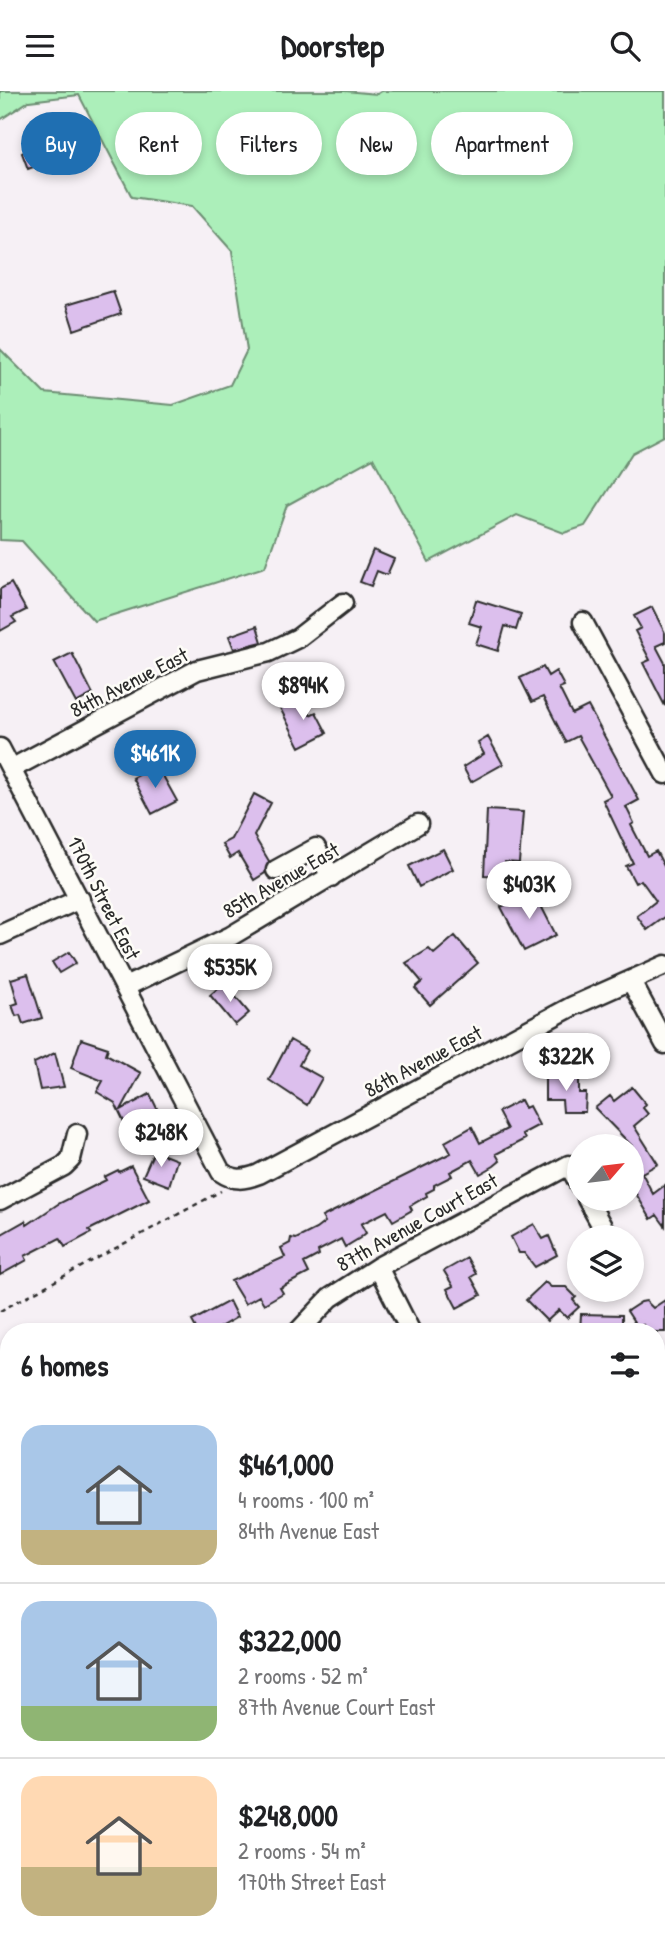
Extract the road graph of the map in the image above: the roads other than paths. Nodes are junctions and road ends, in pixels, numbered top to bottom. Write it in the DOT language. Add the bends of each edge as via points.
graph roads {
  1 [pos="343,603"];
  2 [pos="583,622"];
  3 [pos="0,748"];
  4 [pos="11,769"];
  5 [pos="665,774"];
  6 [pos="418,824"];
  7 [pos="276,870"];
  8 [pos="331,877"];
  9 [pos="80,899"];
  10 [pos="0,935"];
  11 [pos="665,965"];
  12 [pos="631,981"];
  13 [pos="125,987"];
  14 [pos="665,1044"];
  15 [pos="77,1134"];
  16 [pos="567,1166"];
  17 [pos="235,1179"];
  18 [pos="0,1200"];
  19 [pos="378,1267"];
  20 [pos="307,1323"];
  21 [pos="406,1323"];
  1 -- 4 [label="street, 84th Avenue East" via="298,638 257,656 197,670"];
  2 -- 5 [label="street"];
  3 -- 4 [label="street, 170th Street East"];
  4 -- 9 [label="street, 170th Street East"];
  6 -- 8 [label="street, 85th Avenue East"];
  7 -- 8 [label="street" via="316,848"];
  8 -- 13 [label="street, 85th Avenue East" via="231,936"];
  9 -- 10 [label="street"];
  9 -- 13 [label="street, 170th Street East"];
  11 -- 12 [label="street, 86th Avenue East"];
  12 -- 14 [label="street"];
  12 -- 17 [label="street, 86th Avenue East" via="573,1006 258,1174"];
  13 -- 17 [label="street, 170th Street East" via="221,1172"];
  15 -- 18 [label="street" via="71,1159 64,1166"];
  16 -- 19 [label="street, 87th Avenue Court East"];
  19 -- 20 [label="street, 87th Avenue Court East" via="330,1299"];
  19 -- 21 [label="street"];
}
